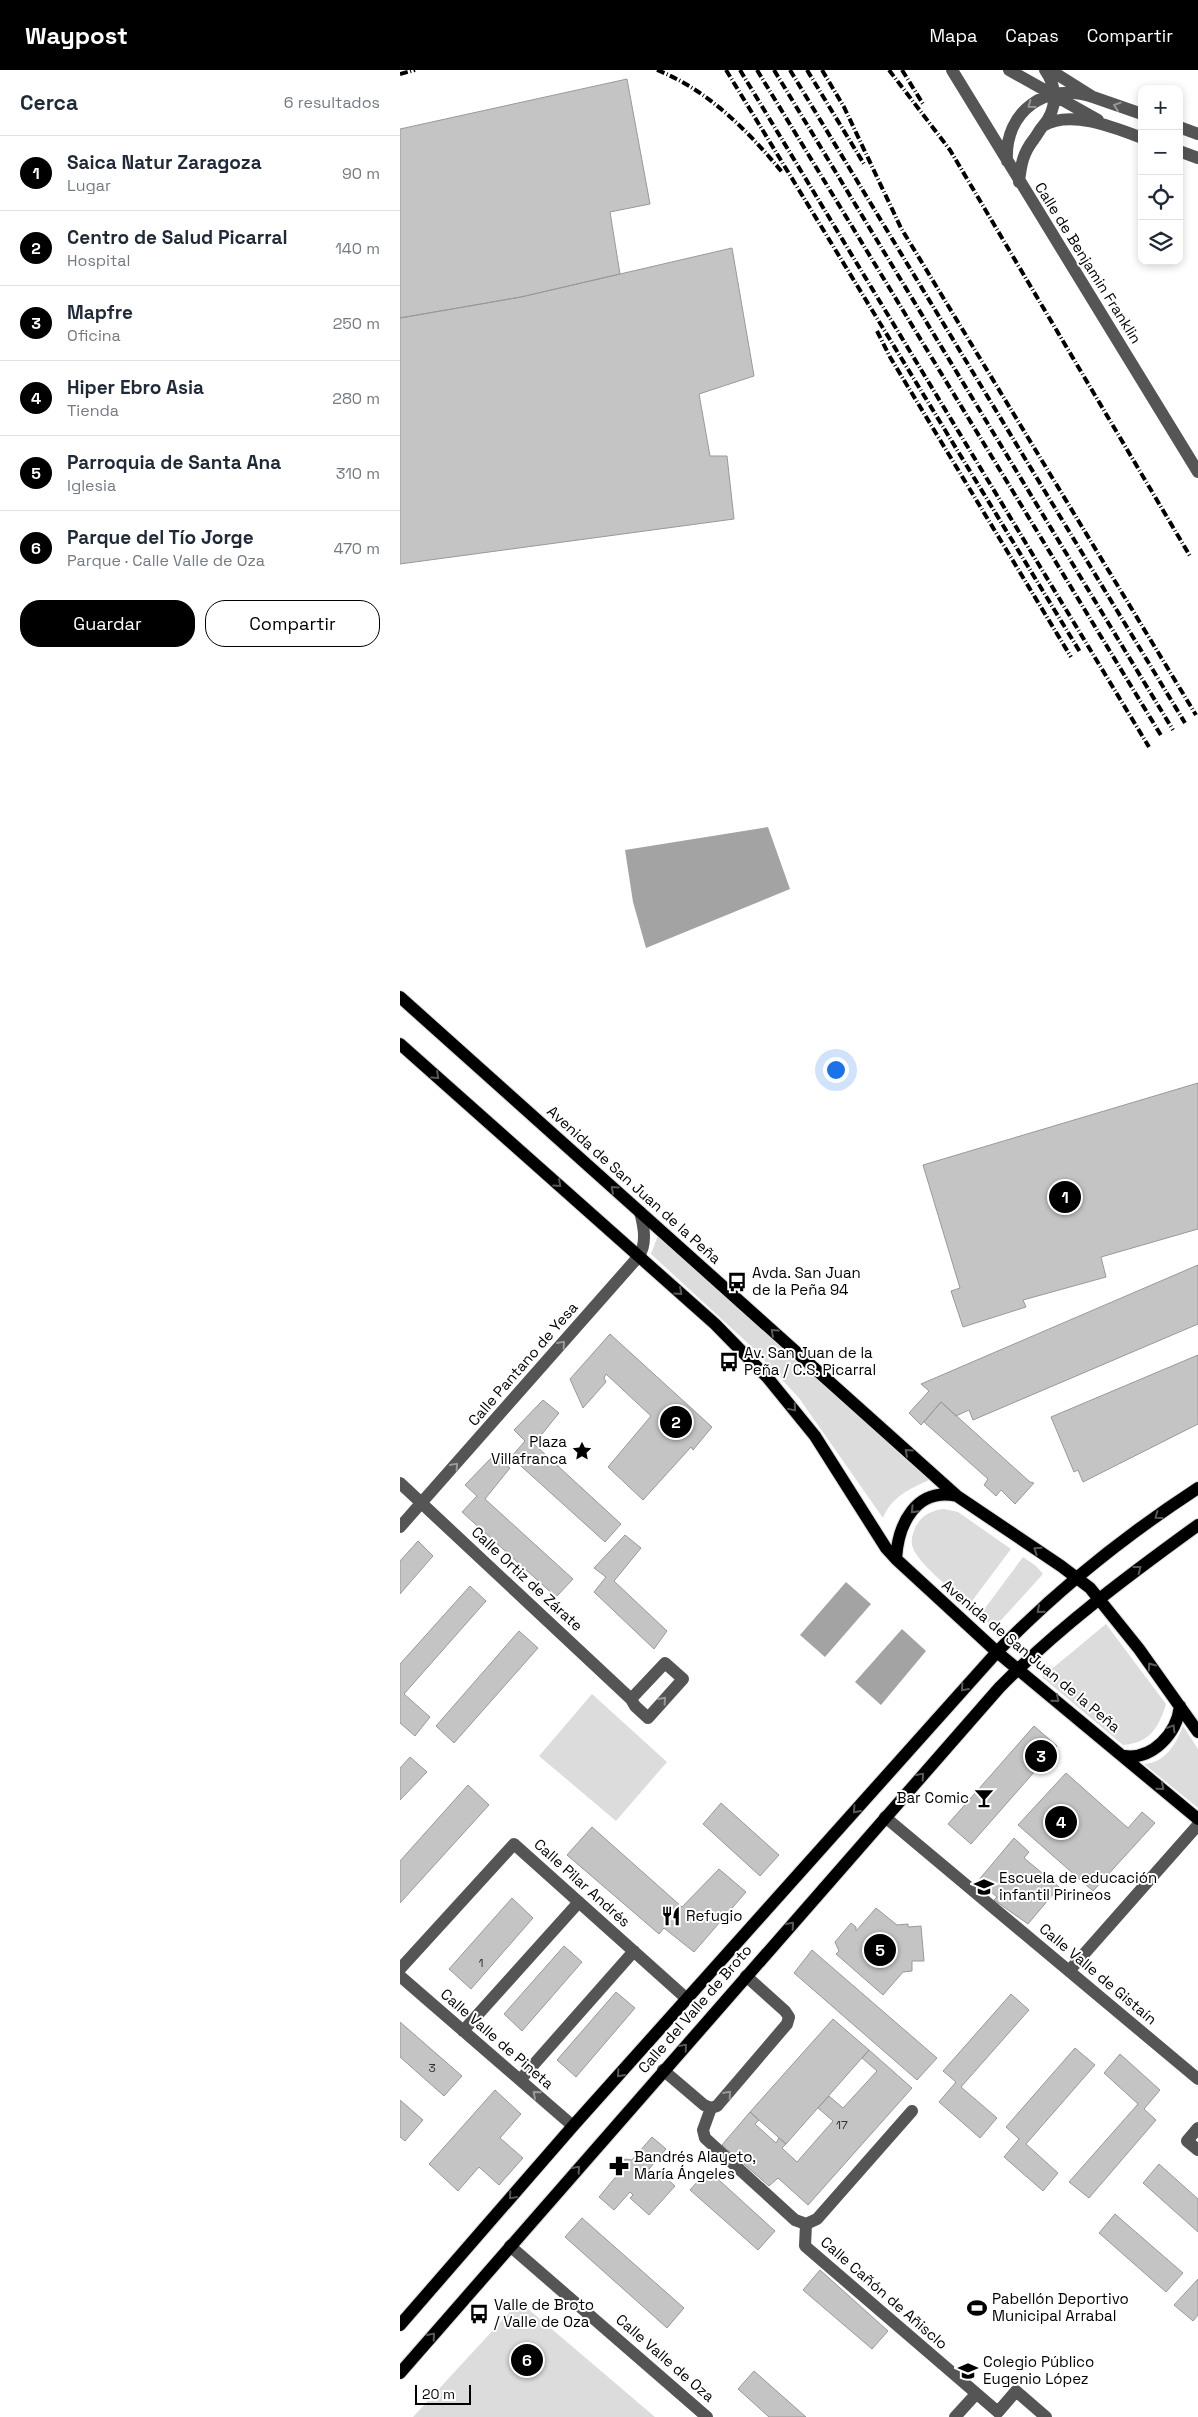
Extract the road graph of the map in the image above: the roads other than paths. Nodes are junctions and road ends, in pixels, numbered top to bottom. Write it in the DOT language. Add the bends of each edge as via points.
graph roads {
  1 [pos="952,70"];
  2 [pos="1009,70"];
  3 [pos="1045,70"];
  4 [pos="1050,70"];
  5 [pos="1054,95"];
  6 [pos="1093,98"];
  7 [pos="1138,113"];
  8 [pos="1107,125"];
  9 [pos="1043,126"];
  10 [pos="1183,128"];
  11 [pos="1198,134"];
  12 [pos="1138,137"];
  13 [pos="1183,152"];
  14 [pos="1198,158"];
  15 [pos="1007,163"];
  16 [pos="1019,182"];
  17 [pos="1198,472"];
  18 [pos="400,997"];
  19 [pos="400,1044"];
  20 [pos="640,1212"];
  21 [pos="639,1256"];
  22 [pos="400,1483"];
  23 [pos="1198,1488"];
  24 [pos="957,1496"];
  25 [pos="422,1502"];
  26 [pos="1198,1525"];
  27 [pos="400,1527"];
  28 [pos="896,1559"];
  29 [pos="1077,1578"];
  30 [pos="1100,1599"];
  31 [pos="997,1652"];
  32 [pos="1018,1669"];
  33 [pos="631,1699"];
  34 [pos="1180,1706"];
  35 [pos="1198,1732"];
  36 [pos="1124,1756"];
  37 [pos="885,1817"];
  38 [pos="1198,1819"];
  39 [pos="1198,1825"];
  40 [pos="579,1902"];
  41 [pos="634,1951"];
  42 [pos="400,1969"];
  43 [pos="1069,1971"];
  44 [pos="400,1976"];
  45 [pos="746,1976"];
  46 [pos="687,1999"];
  47 [pos="463,2031"];
  48 [pos="663,2070"];
  49 [pos="1198,2079"];
  50 [pos="520,2080"];
  51 [pos="711,2108"];
  52 [pos="912,2111"];
  53 [pos="573,2126"];
  54 [pos="1198,2128"];
  55 [pos="1198,2150"];
  56 [pos="806,2224"];
  57 [pos="510,2246"];
  58 [pos="400,2325"];
  59 [pos="400,2373"];
  60 [pos="976,2394"];
  61 [pos="707,2417"];
  62 [pos="955,2417"];
  63 [pos="1046,2417"];
  1 -- 15 [label="street, Calle de Benjamin Franklin"];
  2 -- 5 [label="street"];
  3 -- 5 [label="street" via="1054,85"];
  4 -- 6 [label="street"];
  5 -- 6 [label="street" via="1074,93"];
  5 -- 8 [label="street"];
  5 -- 9 [label="street" via="1053,111"];
  5 -- 15 [label="street, one-way" via="1033,103 1017,119 1008,140"];
  7 -- 6 [label="street, one-way"];
  8 -- 9 [label="street" via="1068,120"];
  8 -- 12 [label="street"];
  9 -- 16 [label="street" via="1022,157"];
  10 -- 11 [label="street"];
  13 -- 14 [label="street"];
  15 -- 16 [label="street, Calle de Benjamin Franklin"];
  16 -- 17 [label="street, Calle de Benjamin Franklin"];
  20 -- 18 [label="main road, Avenida de San Juan de la Peña, one-way"];
  19 -- 21 [label="main road, Avenida de San Juan de la Peña, one-way"];
  20 -- 21 [label="street" via="644,1234"];
  24 -- 20 [label="main road, Avenida de San Juan de la Peña, one-way"];
  25 -- 21 [label="street, Calle Pantano de Yesa, one-way"];
  21 -- 28 [label="main road, Avenida de San Juan de la Peña, one-way" via="715,1324 767,1377 815,1436"];
  22 -- 25 [label="street, Calle Ortiz de Zárate"];
  23 -- 29 [label="main road, Calle del Valle de Broto, one-way"];
  24 -- 28 [label="main road, one-way" via="936,1495 914,1508 902,1524 897,1538"];
  29 -- 24 [label="main road, Avenida de San Juan de la Peña, one-way"];
  25 -- 27 [label="street, Calle Pantano de Yesa"];
  25 -- 33 [label="street, Calle Ortiz de Zárate"];
  30 -- 26 [label="main road, Calle del Valle de Broto, one-way"];
  28 -- 31 [label="main road, Avenida de San Juan de la Peña"];
  29 -- 30 [label="main road, Avenida de San Juan de la Peña"];
  29 -- 31 [label="main road, Calle del Valle de Broto, one-way"];
  30 -- 32 [label="main road, Calle del Valle de Broto"];
  34 -- 30 [label="main road, Avenida de San Juan de la Peña, one-way"];
  31 -- 32 [label="main road, Avenida de San Juan de la Peña"];
  31 -- 46 [label="main road, Calle del Valle de Broto, one-way"];
  32 -- 36 [label="main road, Avenida de San Juan de la Peña, one-way"];
  37 -- 32 [label="main road, Calle del Valle de Broto, one-way"];
  34 -- 35 [label="main road, Avenida de San Juan de la Peña"];
  36 -- 34 [label="main road, one-way" via="1140,1756 1159,1746 1176,1724"];
  36 -- 38 [label="main road, Avenida de San Juan de la Peña, one-way"];
  37 -- 43 [label="street, Calle Valle de Gistaín"];
  45 -- 37 [label="main road, Calle del Valle de Broto, one-way"];
  39 -- 43 [label="street"];
  40 -- 41 [label="street, Calle Pilar Andrés"];
  40 -- 42 [label="street, Calle Pilar Andrés" via="514,1844"];
  40 -- 47 [label="street"];
  41 -- 46 [label="street, Calle Pilar Andrés"];
  41 -- 50 [label="street"];
  43 -- 49 [label="street, Calle Valle de Gistaín"];
  44 -- 47 [label="street, Calle Valle de Pineta"];
  48 -- 45 [label="main road, Calle del Valle de Broto, one-way"];
  51 -- 45 [label="street, one-way" via="717,2106 787,2024 789,2017"];
  46 -- 53 [label="main road, Calle del Valle de Broto, one-way"];
  47 -- 50 [label="street, Calle Valle de Pineta"];
  48 -- 51 [label="street"];
  57 -- 48 [label="main road, Calle del Valle de Broto, one-way"];
  53 -- 50 [label="street, Calle Valle de Pineta, one-way"];
  51 -- 56 [label="street" via="703,2130 705,2138 796,2220"];
  52 -- 56 [label="street, Calle Cañón de Añisclo" via="817,2219"];
  53 -- 58 [label="main road, Calle del Valle de Broto, one-way"];
  54 -- 55 [label="street" via="1187,2141"];
  56 -- 60 [label="street, Calle Cañón de Añisclo" via="805,2246"];
  59 -- 57 [label="main road, Calle del Valle de Broto, one-way"];
  57 -- 61 [label="street, Calle Valle de Oza"];
  60 -- 62 [label="street"];
  60 -- 63 [label="street, Calle Cañón de Añisclo" via="998,2412 1016,2391"];
}
